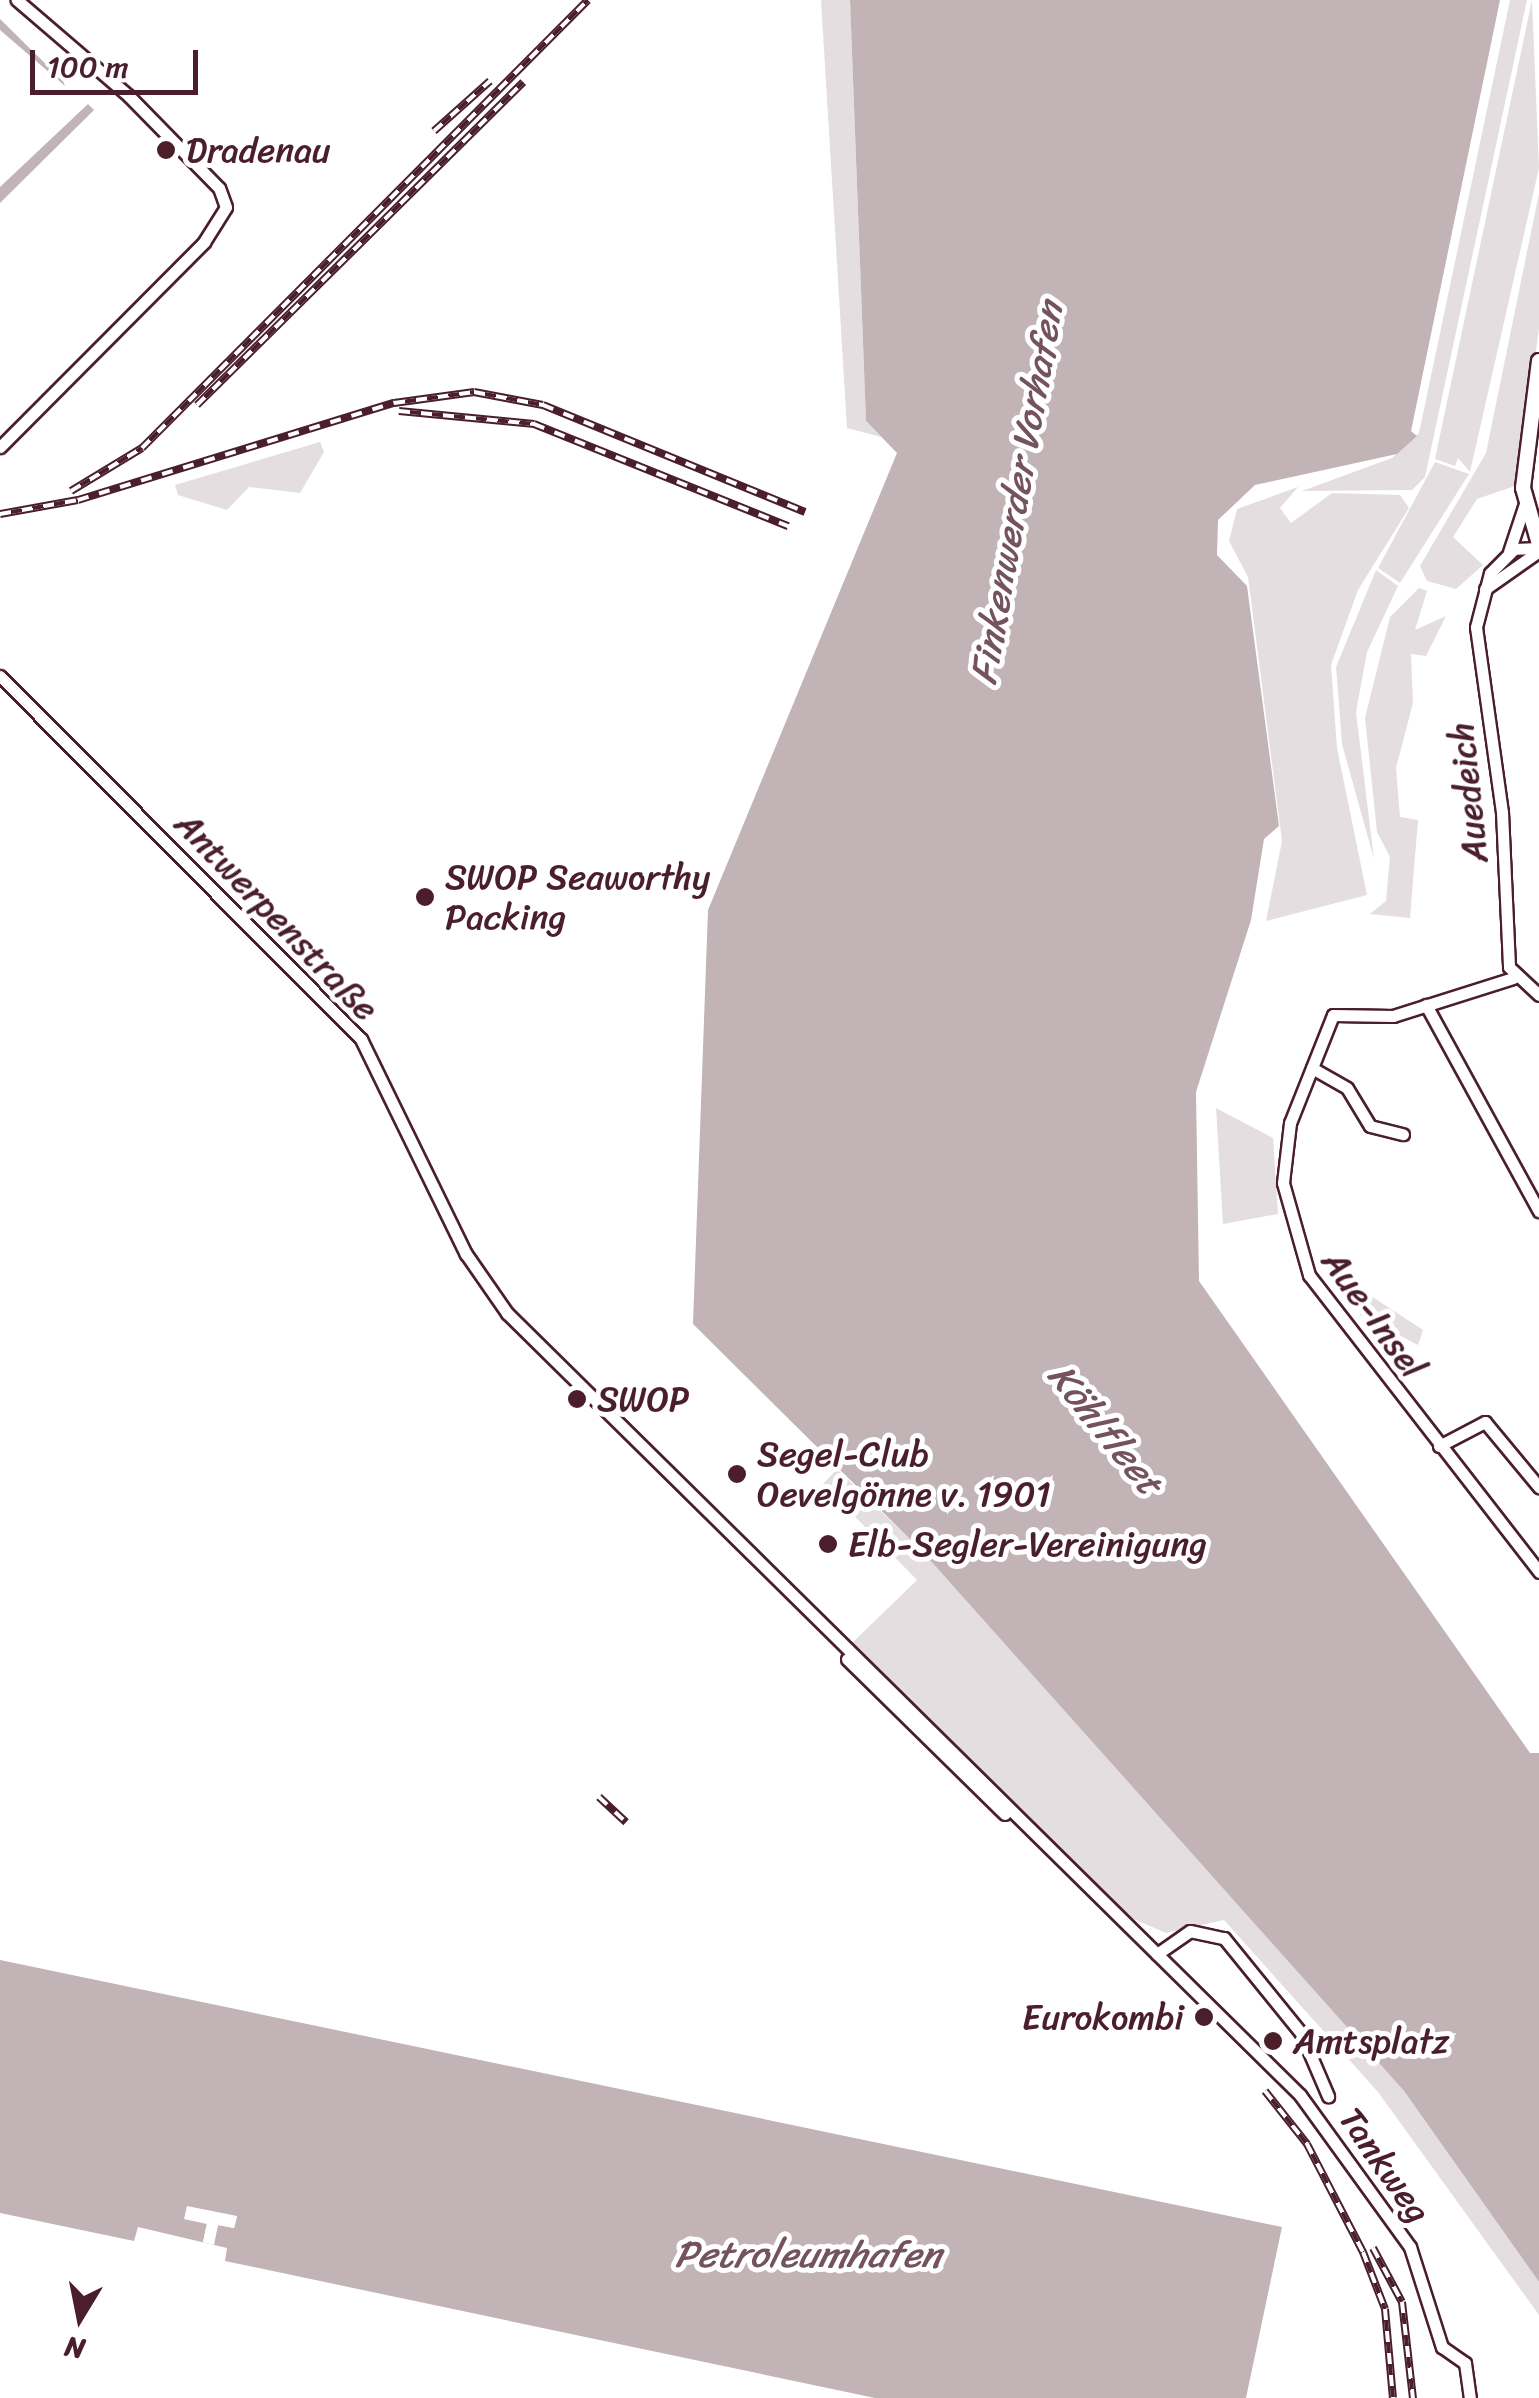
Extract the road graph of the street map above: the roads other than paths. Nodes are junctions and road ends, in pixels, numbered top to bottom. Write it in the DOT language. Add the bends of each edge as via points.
graph roads {
  1 [pos="17,0"];
  2 [pos="1539,360"];
  3 [pos="0,447"];
  4 [pos="1532,457"];
  5 [pos="1525,504"];
  6 [pos="1539,548"];
  7 [pos="1508,555"];
  8 [pos="1478,602"];
  9 [pos="0,676"];
  10 [pos="1512,978"];
  11 [pos="1539,995"];
  12 [pos="1426,1005"];
  13 [pos="1312,1068"];
  14 [pos="1402,1134"];
  15 [pos="1539,1211"];
  16 [pos="1439,1446"];
  17 [pos="1539,1486"];
  18 [pos="1539,1572"];
  19 [pos="1157,1954"];
  20 [pos="1328,2096"];
  21 [pos="1470,2398"];
  1 -- 3 [label="street" via="129,96 219,188 226,207 204,242"];
  2 -- 4 [label="street"];
  4 -- 5 [label="street"];
  5 -- 6 [label="street"];
  5 -- 7 [label="street"];
  6 -- 7 [label="street"];
  6 -- 8 [label="street"];
  7 -- 8 [label="street"];
  8 -- 10 [label="street, Auedeich"];
  9 -- 19 [label="street, Antwerpenstraße" via="345,1020 389,1084 466,1254 507,1313"];
  10 -- 11 [label="street"];
  10 -- 12 [label="street"];
  12 -- 13 [label="street" via="1384,1018 1336,1013"];
  12 -- 15 [label="street"];
  13 -- 14 [label="street" via="1347,1088 1370,1126"];
  13 -- 16 [label="street, Aue-Insel" via="1286,1142 1284,1203 1309,1275"];
  16 -- 17 [label="street" via="1470,1422 1488,1424"];
  16 -- 18 [label="street, Aue-Insel"];
  19 -- 20 [label="street" via="1190,1931 1224,1938 1294,2022"];
  19 -- 21 [label="street, Tankweg" via="1346,2152 1410,2248 1442,2347 1465,2364"];
}
